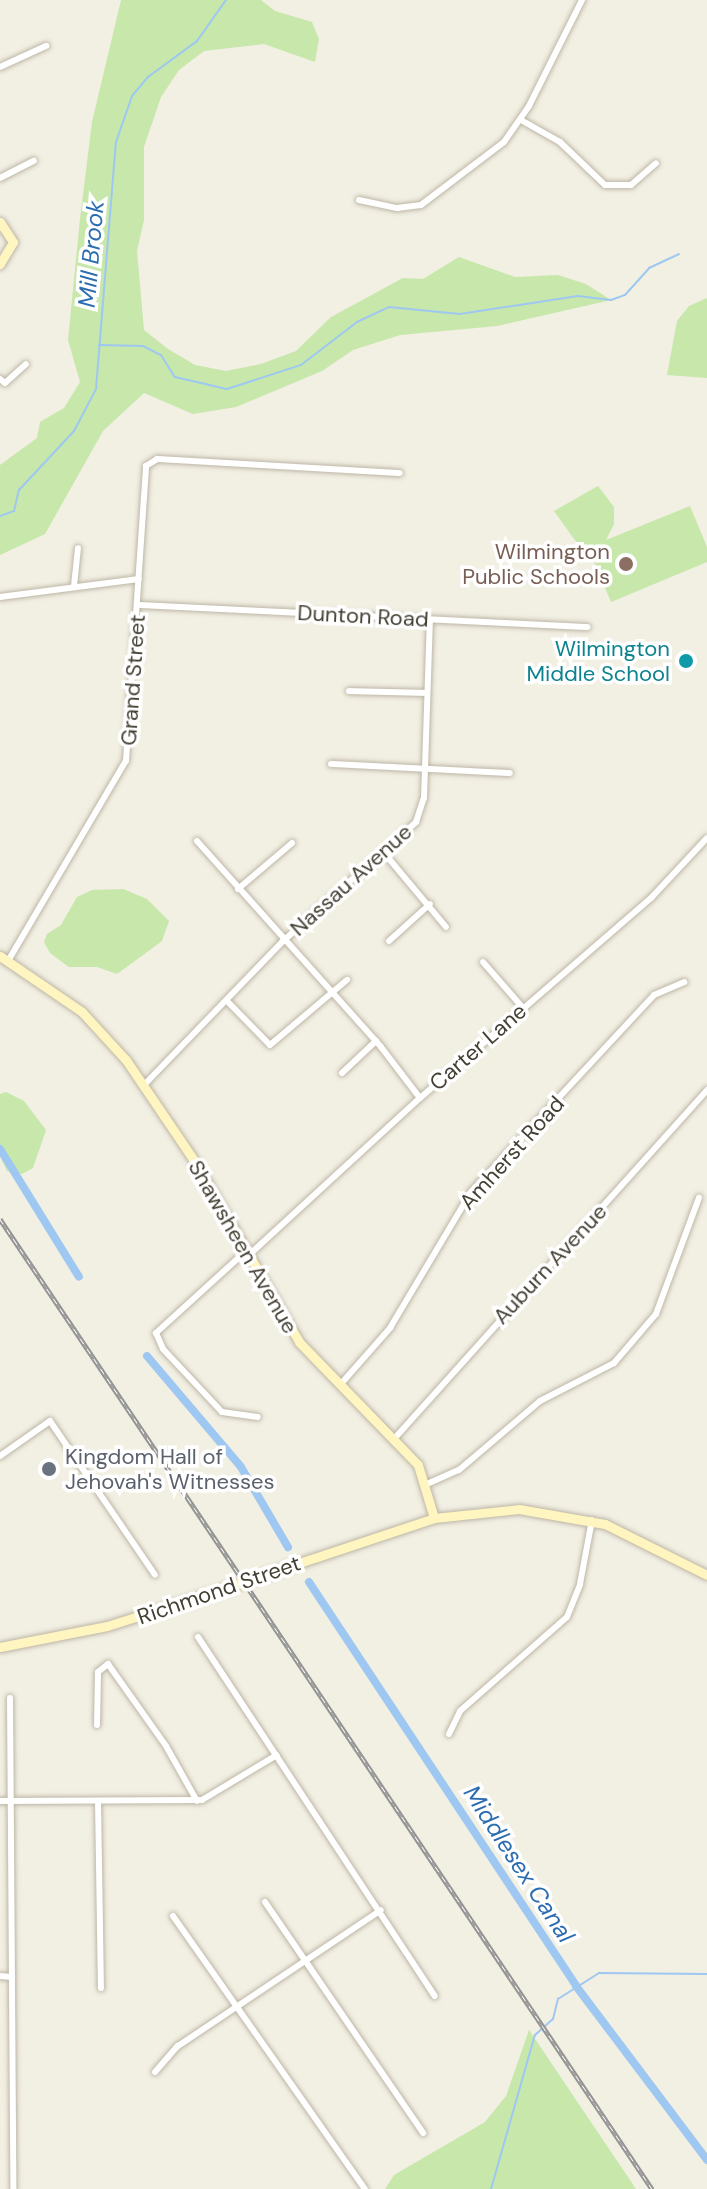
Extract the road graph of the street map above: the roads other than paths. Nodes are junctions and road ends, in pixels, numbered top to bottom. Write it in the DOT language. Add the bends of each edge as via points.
graph roads {
  1 [pos="582,0"];
  2 [pos="46,46"];
  3 [pos="0,67"];
  4 [pos="521,120"];
  5 [pos="34,161"];
  6 [pos="656,163"];
  7 [pos="0,178"];
  8 [pos="359,200"];
  9 [pos="0,222"];
  10 [pos="0,264"];
  11 [pos="26,364"];
  12 [pos="3,381"];
  13 [pos="400,473"];
  14 [pos="78,548"];
  15 [pos="139,579"];
  16 [pos="74,586"];
  17 [pos="0,597"];
  18 [pos="138,605"];
  19 [pos="430,620"];
  20 [pos="587,627"];
  21 [pos="349,691"];
  22 [pos="425,693"];
  23 [pos="331,764"];
  24 [pos="424,766"];
  25 [pos="510,773"];
  26 [pos="707,838"];
  27 [pos="197,841"];
  28 [pos="292,843"];
  29 [pos="385,854"];
  30 [pos="238,889"];
  31 [pos="430,904"];
  32 [pos="446,927"];
  33 [pos="389,941"];
  34 [pos="282,942"];
  35 [pos="4,959"];
  36 [pos="483,962"];
  37 [pos="347,980"];
  38 [pos="684,982"];
  39 [pos="330,995"];
  40 [pos="228,1002"];
  41 [pos="523,1008"];
  42 [pos="376,1041"];
  43 [pos="342,1073"];
  44 [pos="144,1085"];
  45 [pos="707,1090"];
  46 [pos="420,1098"];
  47 [pos="699,1198"];
  48 [pos="247,1254"];
  49 [pos="338,1387"];
  50 [pos="258,1417"];
  51 [pos="394,1439"];
  52 [pos="0,1456"];
  53 [pos="427,1484"];
  54 [pos="434,1518"];
  55 [pos="592,1520"];
  56 [pos="707,1560"];
  57 [pos="703,1573"];
  58 [pos="155,1575"];
  59 [pos="198,1637"];
  60 [pos="0,1647"];
  61 [pos="10,1698"];
  62 [pos="97,1725"];
  63 [pos="449,1734"];
  64 [pos="277,1755"];
  65 [pos="0,1801"];
  66 [pos="10,1801"];
  67 [pos="98,1801"];
  68 [pos="197,1801"];
  69 [pos="265,1902"];
  70 [pos="381,1910"];
  71 [pos="173,1916"];
  72 [pos="307,1959"];
  73 [pos="0,1976"];
  74 [pos="12,1977"];
  75 [pos="101,1988"];
  76 [pos="435,1996"];
  77 [pos="235,2007"];
  78 [pos="155,2072"];
  79 [pos="423,2133"];
  80 [pos="13,2189"];
  81 [pos="365,2189"];
  1 -- 4 [label="street"];
  2 -- 3 [label="street"];
  4 -- 6 [label="street" via="560,142 605,185 631,185"];
  4 -- 8 [label="street" via="504,142 428,202 397,208"];
  5 -- 7 [label="street"];
  9 -- 10 [label="street" via="13,242"];
  11 -- 12 [label="street"];
  13 -- 15 [label="street, Grand Street" via="149,463"];
  14 -- 16 [label="street"];
  15 -- 16 [label="street"];
  15 -- 18 [label="street, Grand Street"];
  16 -- 17 [label="street"];
  18 -- 19 [label="street, Dunton Road"];
  18 -- 35 [label="street, Grand Street" via="126,761"];
  19 -- 20 [label="street, Dunton Road"];
  19 -- 22 [label="street, Nassau Avenue"];
  21 -- 22 [label="street"];
  22 -- 24 [label="street, Nassau Avenue"];
  23 -- 24 [label="street"];
  24 -- 25 [label="street"];
  24 -- 29 [label="street, Nassau Avenue" via="420,816"];
  26 -- 41 [label="street, Carter Lane" via="651,898"];
  27 -- 30 [label="street"];
  28 -- 30 [label="street"];
  29 -- 31 [label="street"];
  29 -- 34 [label="street, Nassau Avenue"];
  30 -- 34 [label="street"];
  31 -- 32 [label="street"];
  31 -- 33 [label="street"];
  34 -- 39 [label="street"];
  34 -- 40 [label="street, Nassau Avenue"];
  35 -- 44 [label="street, Shawsheen Avenue" via="91,1019"];
  36 -- 41 [label="street"];
  37 -- 39 [label="street"];
  38 -- 49 [label="street, Amherst Road" via="654,995 471,1192 390,1328"];
  39 -- 40 [label="street" via="269,1045"];
  39 -- 42 [label="street"];
  40 -- 44 [label="street, Nassau Avenue"];
  41 -- 46 [label="street, Carter Lane"];
  42 -- 43 [label="street"];
  42 -- 46 [label="street"];
  44 -- 48 [label="street, Shawsheen Avenue"];
  45 -- 51 [label="street, Auburn Avenue"];
  46 -- 48 [label="street, Carter Lane"];
  47 -- 53 [label="street" via="656,1314 614,1363 540,1401 459,1470"];
  48 -- 49 [label="street, Shawsheen Avenue" via="290,1330"];
  48 -- 50 [label="street, Carter Lane" via="156,1333 163,1349 222,1412"];
  49 -- 51 [label="street, Shawsheen Avenue"];
  51 -- 53 [label="street, Shawsheen Avenue"];
  52 -- 58 [label="street" via="50,1421"];
  53 -- 54 [label="street, Shawsheen Avenue"];
  54 -- 55 [label="street" via="519,1509"];
  54 -- 60 [label="street, Richmond Street, bridge" via="107,1626"];
  55 -- 57 [label="street"];
  55 -- 63 [label="street" via="580,1584 567,1617 467,1704"];
  56 -- 57 [label="street"];
  59 -- 64 [label="street"];
  61 -- 66 [label="street"];
  62 -- 68 [label="street" via="97,1677 105,1664 129,1690"];
  64 -- 68 [label="street" via="219,1794"];
  64 -- 70 [label="street"];
  65 -- 66 [label="street"];
  66 -- 67 [label="street"];
  66 -- 74 [label="street"];
  67 -- 68 [label="street"];
  67 -- 75 [label="street"];
  69 -- 72 [label="street"];
  70 -- 72 [label="street"];
  70 -- 76 [label="street"];
  71 -- 77 [label="street"];
  72 -- 77 [label="street"];
  72 -- 79 [label="street"];
  73 -- 74 [label="street"];
  74 -- 80 [label="street"];
  77 -- 78 [label="street" via="167,2054"];
  77 -- 81 [label="street"];
}
